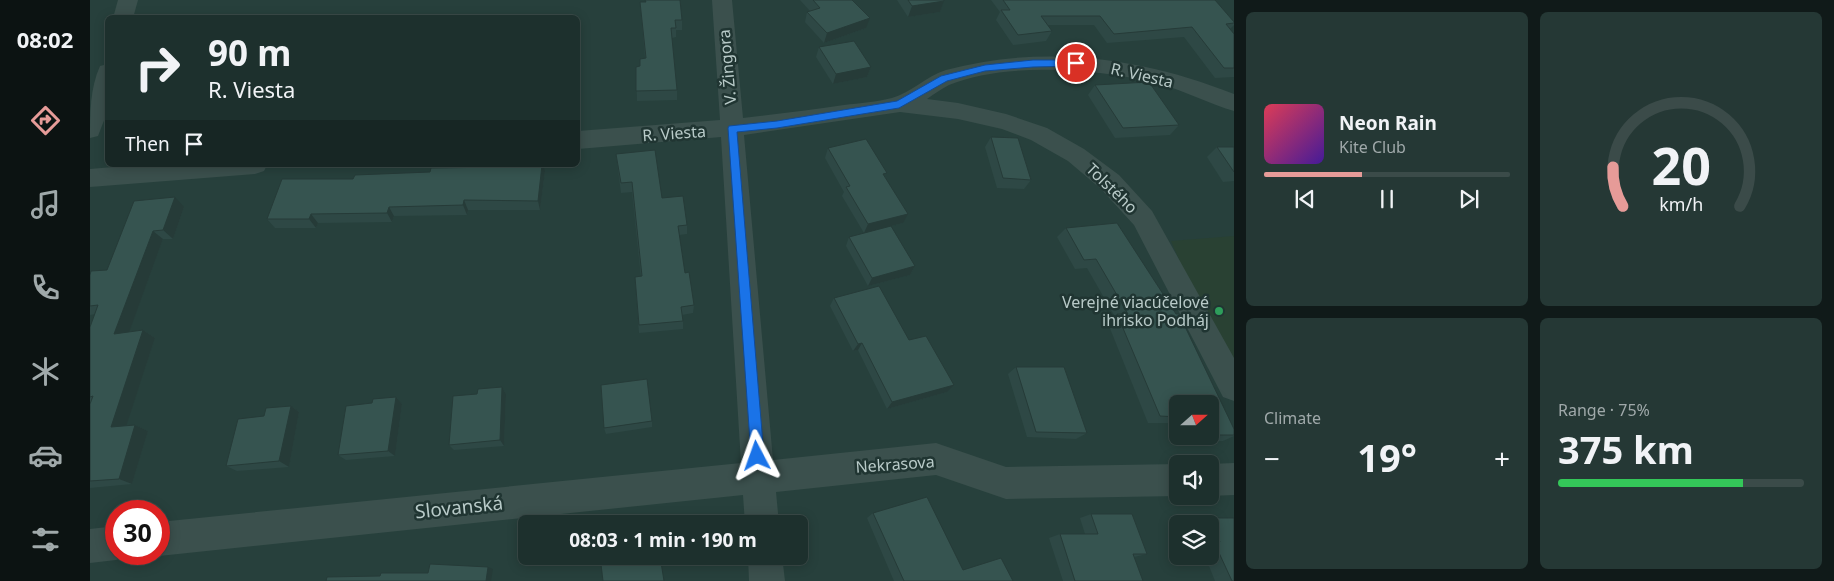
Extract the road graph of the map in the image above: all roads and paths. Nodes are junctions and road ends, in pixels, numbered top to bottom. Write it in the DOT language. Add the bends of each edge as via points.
graph roads {
  1 [pos="128,0"];
  2 [pos="722,0"];
  3 [pos="124,15"];
  4 [pos="105,81"];
  5 [pos="899,104"];
  6 [pos="1234,104"];
  7 [pos="732,128"];
  8 [pos="90,130"];
  9 [pos="580,140"];
  10 [pos="230,167"];
  11 [pos="90,178"];
  12 [pos="1234,387"];
  13 [pos="758,476"];
  14 [pos="1234,479"];
  15 [pos="1169,480"];
  16 [pos="1219,480"];
  17 [pos="761,515"];
  18 [pos="170,538"];
  19 [pos="105,544"];
  20 [pos="90,546"];
  21 [pos="766,565"];
  22 [pos="767,581"];
  1 -- 3 [label="street"];
  2 -- 7 [label="street, V. Žingora"];
  4 -- 8 [label="street"];
  5 -- 6 [label="street, R. Viesta" via="944,78 985,68 1076,63 1120,68 1177,82"];
  5 -- 7 [label="street, R. Viesta"];
  5 -- 12 [label="street, Tolstého" via="958,111 1006,122 1039,134 1076,154 1110,182 1142,218"];
  7 -- 9 [label="street, R. Viesta"];
  7 -- 13 [label="street, V. Žingora"];
  10 -- 11 [label="street"];
  13 -- 15 [label="street, Nekrasova" via="936,459 1006,483"];
  13 -- 17 [label="street, V. Žingora"];
  13 -- 18 [label="street, Slovanská"];
  14 -- 16 [label="street"];
  19 -- 20 [label="street"];
  21 -- 22 [label="street"];
}
